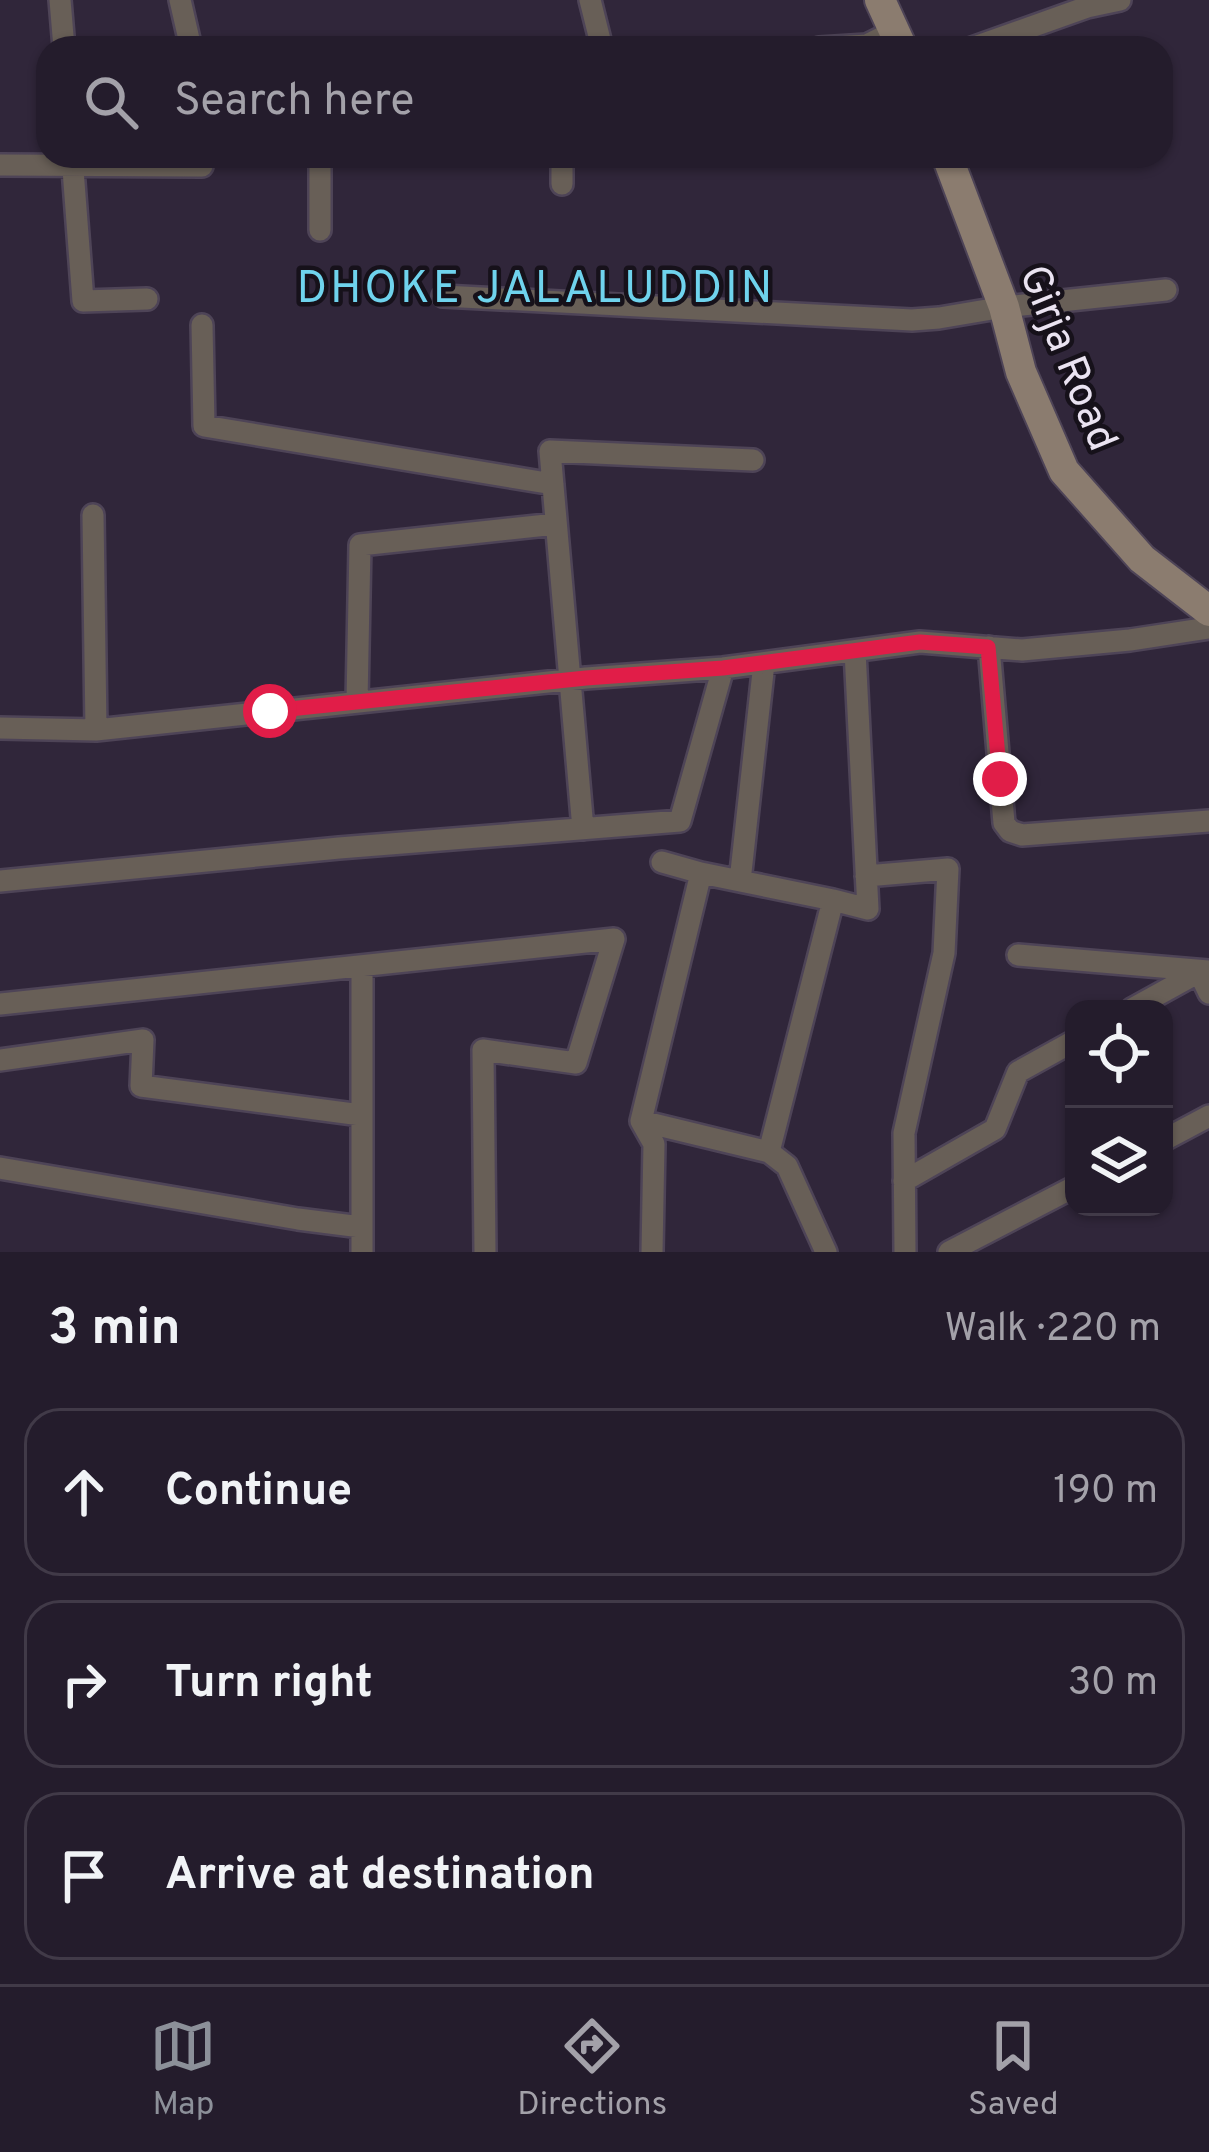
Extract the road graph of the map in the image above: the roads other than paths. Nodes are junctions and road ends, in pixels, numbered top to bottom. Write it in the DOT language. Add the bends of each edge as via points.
graph roads {
  1 [pos="60,0"];
  2 [pos="180,0"];
  3 [pos="590,0"];
  4 [pos="880,0"];
  5 [pos="1120,0"];
  6 [pos="63,36"];
  7 [pos="188,36"];
  8 [pos="599,36"];
  9 [pos="897,36"];
  10 [pos="1006,36"];
  11 [pos="36,163"];
  12 [pos="0,165"];
  13 [pos="74,168"];
  14 [pos="320,168"];
  15 [pos="562,168"];
  16 [pos="951,168"];
  17 [pos="562,184"];
  18 [pos="320,230"];
  19 [pos="1166,290"];
  20 [pos="443,296"];
  21 [pos="147,298"];
  22 [pos="1004,307"];
  23 [pos="202,325"];
  24 [pos="753,460"];
  25 [pos="553,484"];
  26 [pos="92,515"];
  27 [pos="556,524"];
  28 [pos="1209,611"];
  29 [pos="1209,628"];
  30 [pos="988,647"];
  31 [pos="855,651"];
  32 [pos="764,663"];
  33 [pos="723,668"];
  34 [pos="570,680"];
  35 [pos="358,702"];
  36 [pos="0,728"];
  37 [pos="96,730"];
  38 [pos="1209,821"];
  39 [pos="583,829"];
  40 [pos="662,862"];
  41 [pos="701,873"];
  42 [pos="866,876"];
  43 [pos="0,881"];
  44 [pos="740,881"];
  45 [pos="832,900"];
  46 [pos="1018,955"];
  47 [pos="362,966"];
  48 [pos="1204,971"];
  49 [pos="1209,993"];
  50 [pos="1149,1000"];
  51 [pos="0,1004"];
  52 [pos="1065,1046"];
  53 [pos="0,1060"];
  54 [pos="361,1115"];
  55 [pos="1209,1117"];
  56 [pos="641,1120"];
  57 [pos="1173,1135"];
  58 [pos="769,1151"];
  59 [pos="0,1168"];
  60 [pos="904,1181"];
  61 [pos="1065,1192"];
  62 [pos="361,1227"];
  63 [pos="362,1252"];
  64 [pos="485,1252"];
  65 [pos="652,1252"];
  66 [pos="826,1252"];
  67 [pos="904,1252"];
  68 [pos="949,1252"];
  1 -- 6 [label="street"];
  2 -- 7 [label="street"];
  3 -- 8 [label="street"];
  4 -- 9 [label="main road"];
  5 -- 10 [label="street"];
  11 -- 12 [label="street"];
  13 -- 21 [label="street" via="83,301"];
  14 -- 18 [label="street"];
  15 -- 17 [label="street"];
  16 -- 22 [label="main road, Girja Road"];
  19 -- 22 [label="street"];
  20 -- 22 [label="street" via="912,320"];
  22 -- 28 [label="main road, Girja Road" via="1021,372 1064,471 1142,559"];
  23 -- 25 [label="street" via="204,425"];
  24 -- 25 [label="street" via="550,451"];
  25 -- 27 [label="street"];
  26 -- 37 [label="street"];
  27 -- 34 [label="street"];
  27 -- 35 [label="street" via="360,544"];
  29 -- 30 [label="street"];
  30 -- 31 [label="street" via="920,642"];
  30 -- 38 [label="street" via="1010,831"];
  31 -- 32 [label="street"];
  31 -- 42 [label="street"];
  32 -- 33 [label="street"];
  32 -- 44 [label="street"];
  33 -- 34 [label="street"];
  33 -- 39 [label="street" via="680,820"];
  34 -- 35 [label="street"];
  34 -- 39 [label="street"];
  35 -- 37 [label="street"];
  36 -- 37 [label="street"];
  39 -- 43 [label="street"];
  40 -- 41 [label="street"];
  41 -- 44 [label="street"];
  41 -- 56 [label="street"];
  42 -- 45 [label="street" via="868,909"];
  42 -- 60 [label="street" via="948,869 944,953 904,1133"];
  44 -- 45 [label="street"];
  45 -- 58 [label="street"];
  46 -- 48 [label="street"];
  47 -- 51 [label="street"];
  47 -- 54 [label="street"];
  47 -- 64 [label="street" via="614,939 576,1063 483,1050"];
  48 -- 49 [label="street"];
  48 -- 50 [label="street"];
  52 -- 60 [label="street" via="1018,1072 995,1129"];
  53 -- 54 [label="street" via="143,1040 141,1086"];
  54 -- 62 [label="street"];
  55 -- 57 [label="street"];
  56 -- 58 [label="street"];
  56 -- 65 [label="street" via="654,1144"];
  58 -- 66 [label="street" via="788,1166"];
  59 -- 62 [label="street"];
  60 -- 67 [label="street"];
  61 -- 68 [label="street"];
  62 -- 63 [label="street"];
}
